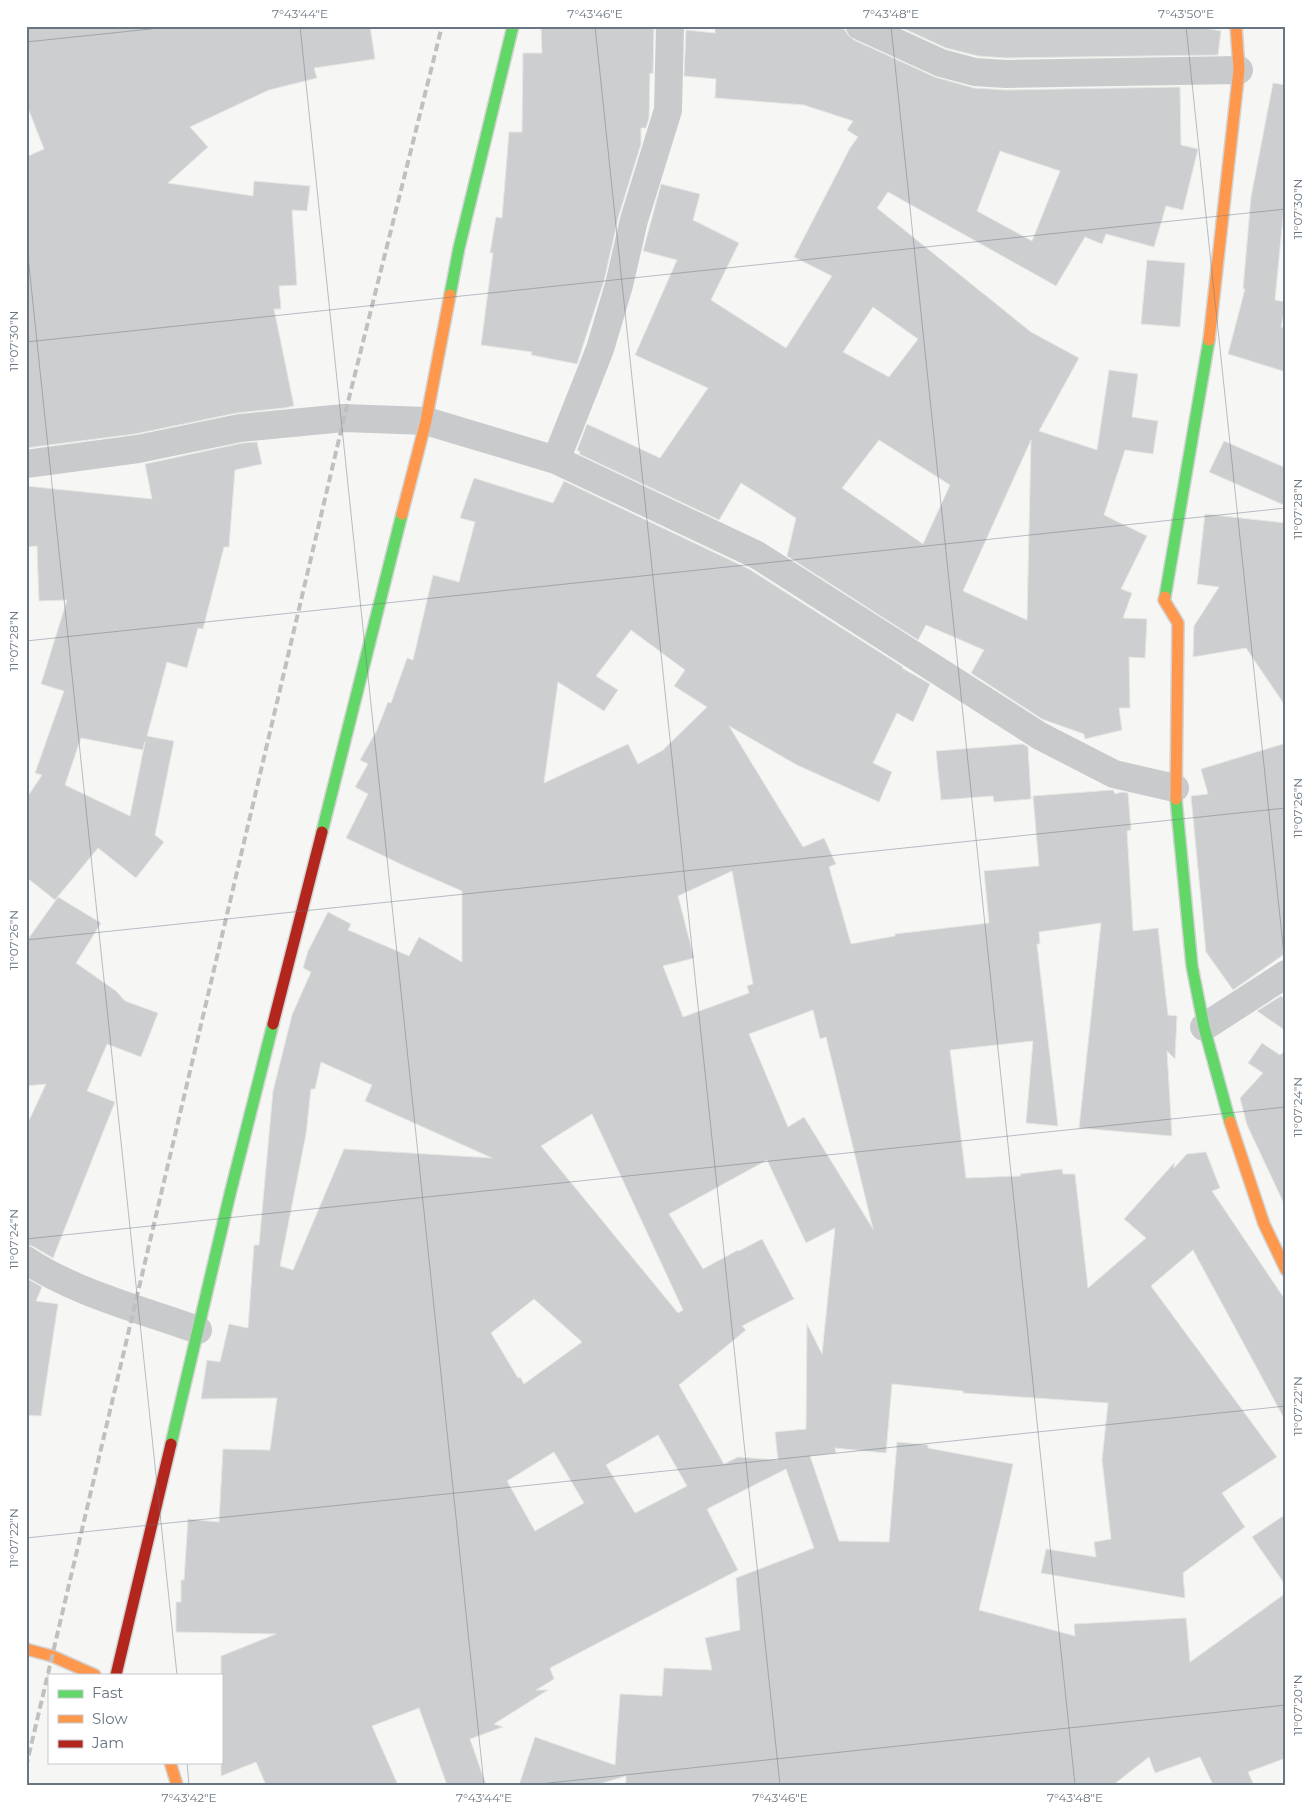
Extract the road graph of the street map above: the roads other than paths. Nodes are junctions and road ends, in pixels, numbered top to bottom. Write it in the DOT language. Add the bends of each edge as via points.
graph roads {
  1 [pos="512,26"];
  2 [pos="670,26"];
  3 [pos="860,26"];
  4 [pos="1236,26"];
  5 [pos="1239,70"];
  6 [pos="426,421"];
  7 [pos="556,460"];
  8 [pos="26,464"];
  9 [pos="1176,788"];
  10 [pos="1286,974"];
  11 [pos="1204,1027"];
  12 [pos="26,1260"];
  13 [pos="1286,1270"];
  14 [pos="198,1330"];
  15 [pos="26,1648"];
  16 [pos="93,1674"];
  17 [pos="116,1674"];
  18 [pos="171,1764"];
  19 [pos="177,1785"];
  1 -- 6 [label="street" via="459,248"];
  2 -- 7 [label="street" via="668,110 634,220 600,349"];
  3 -- 5 [label="street" via="941,63 975,72"];
  4 -- 5 [label="street"];
  5 -- 9 [label="street" via="1211,331 1164,600 1178,623"];
  6 -- 7 [label="street"];
  6 -- 8 [label="street" via="344,418 250,427 138,449"];
  6 -- 14 [label="street"];
  7 -- 9 [label="street" via="757,555 1040,736 1114,774"];
  9 -- 11 [label="street" via="1192,966"];
  10 -- 11 [label="street"];
  11 -- 13 [label="street" via="1232,1130 1264,1224"];
  12 -- 14 [label="street" via="63,1281"];
  14 -- 17 [label="street"];
  15 -- 16 [label="street"];
  18 -- 19 [label="street"];
}
